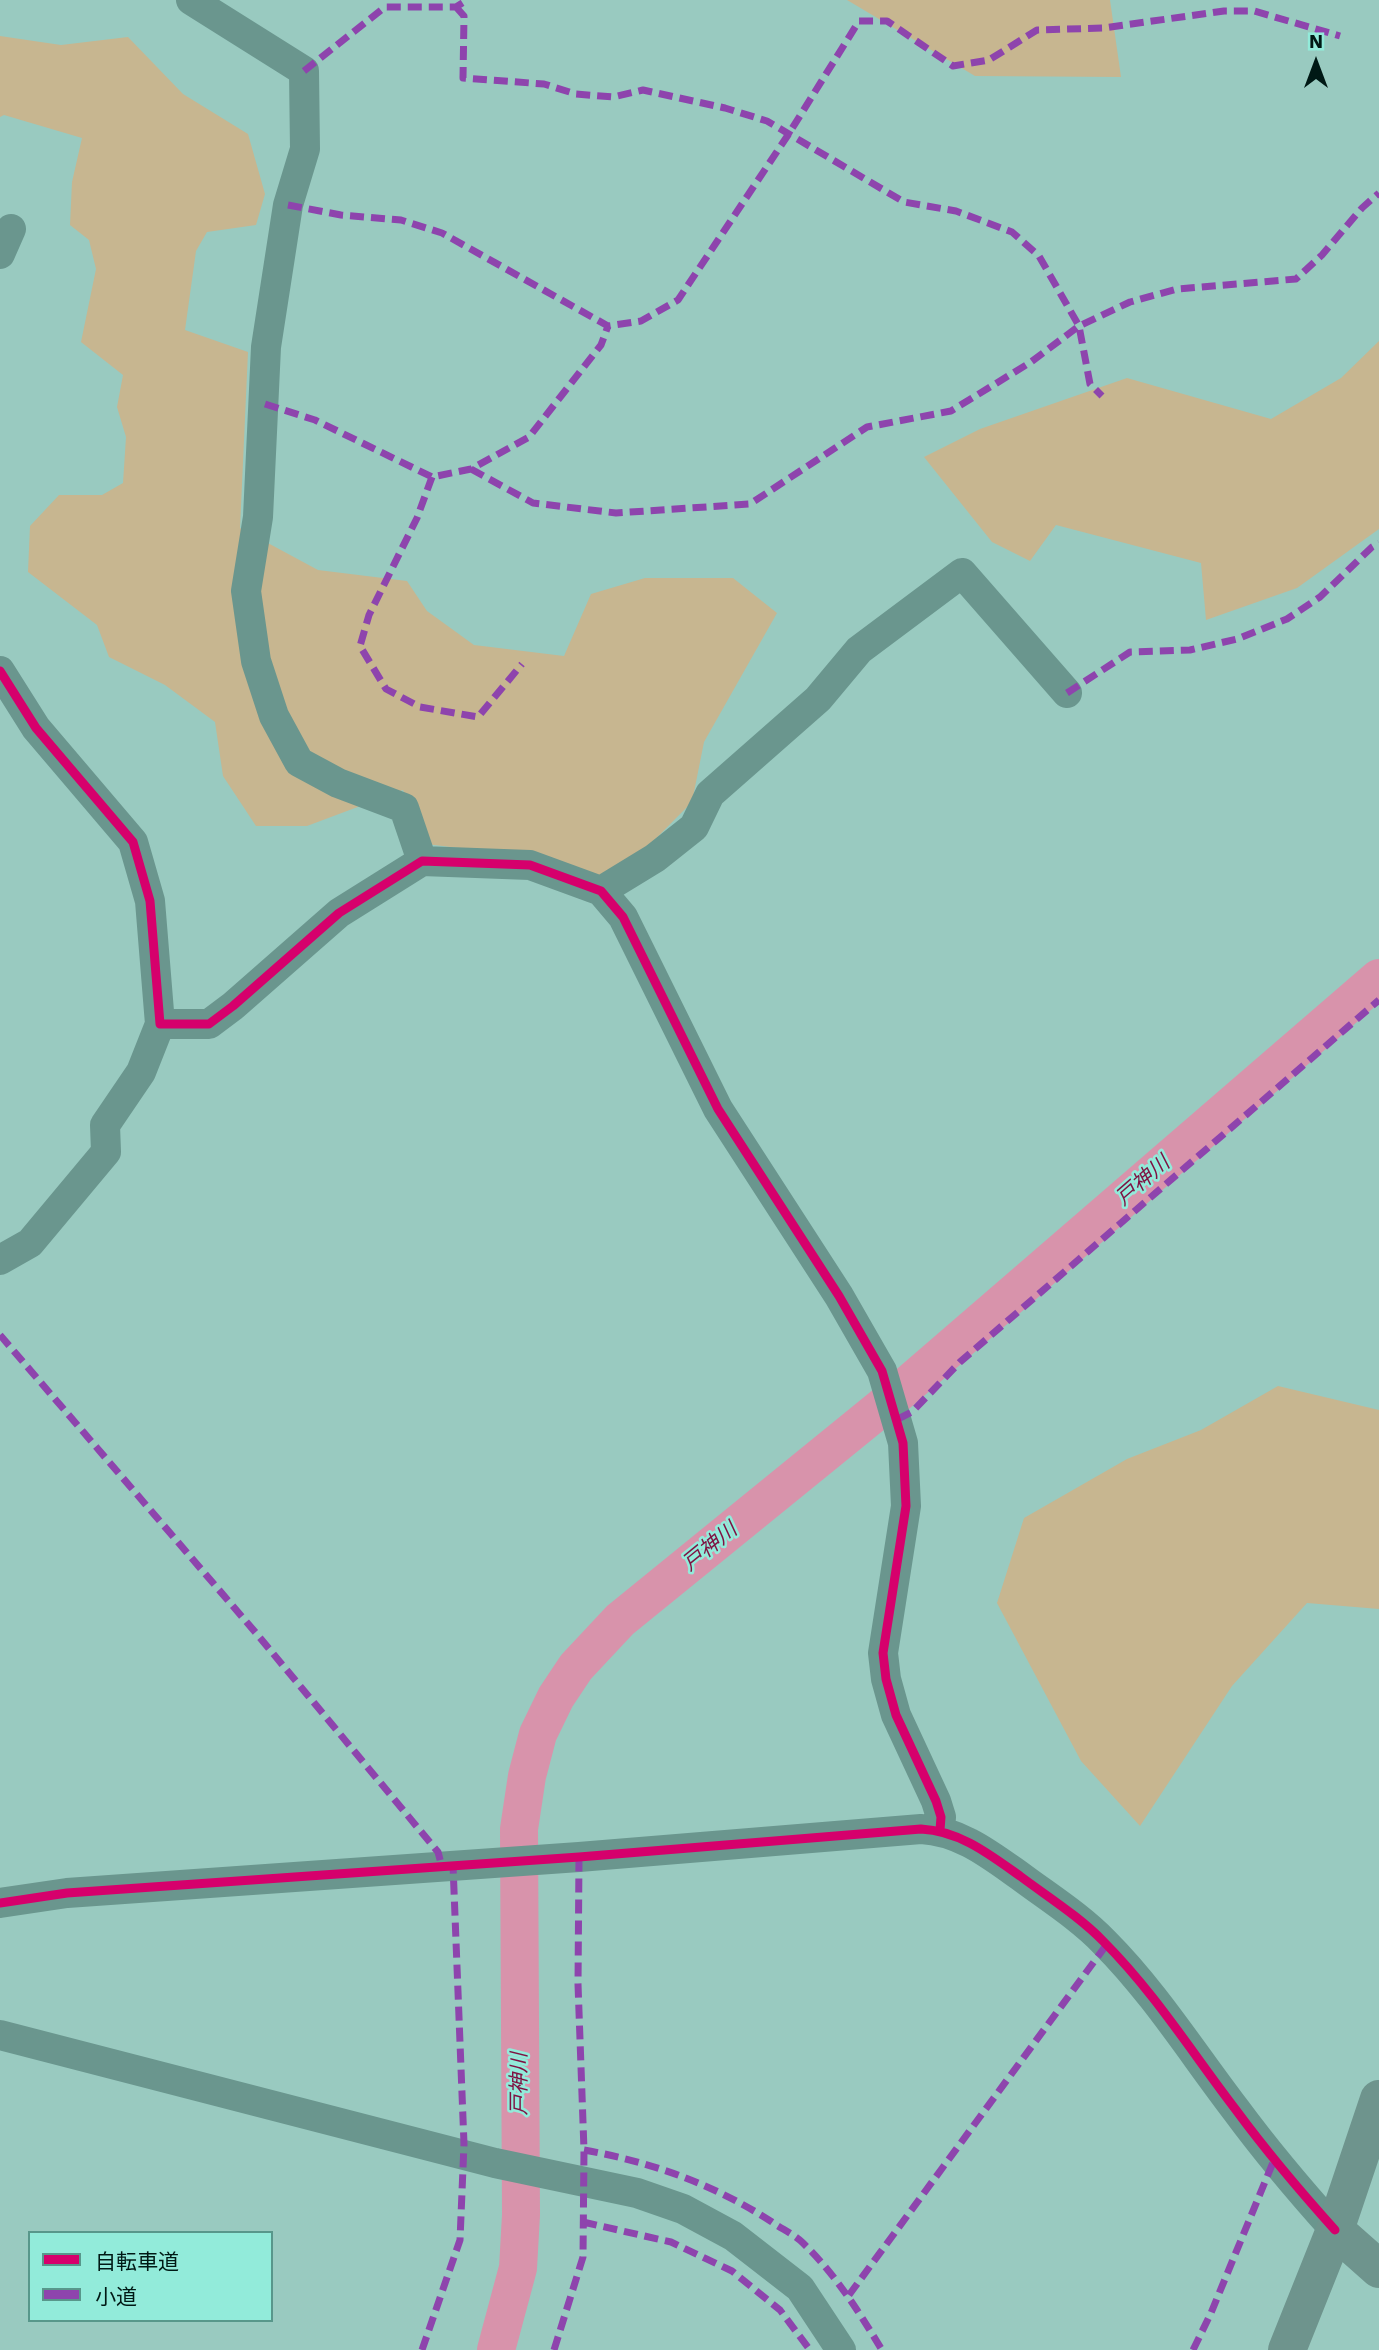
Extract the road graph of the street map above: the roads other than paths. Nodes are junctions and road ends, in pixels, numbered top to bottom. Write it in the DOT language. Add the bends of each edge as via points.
graph roads {
  1 [pos="191,0"];
  2 [pos="0,671"];
  3 [pos="1067,693"];
  4 [pos="422,861"];
  5 [pos="601,891"];
  6 [pos="160,1024"];
  7 [pos="0,1260"];
  8 [pos="940,1830"];
  9 [pos="0,1903"];
  10 [pos="0,2035"];
  11 [pos="1379,2099"];
  12 [pos="1335,2230"];
  13 [pos="1379,2269"];
  14 [pos="841,2350"];
  15 [pos="1287,2350"];
  1 -- 4 [label="street" via="304,71 305,149 288,205 267,347 258,517 246,590 256,661 274,716 299,762 338,783 404,808"];
  2 -- 6 [label="street" via="36,728 133,842 150,901"];
  3 -- 5 [label="street" via="962,573 859,650 818,699 710,794 694,827"];
  4 -- 5 [label="street" via="530,865"];
  4 -- 6 [label="street" via="339,913 209,1024"];
  5 -- 8 [label="street" via="623,917 718,1109 883,1371 903,1443 906,1506 883,1653 886,1679 896,1714 942,1817"];
  6 -- 7 [label="street" via="141,1072 105,1125 106,1152 30,1243"];
  8 -- 9 [label="street" via="67,1893"];
  8 -- 12 [label="street" via="961,1837 1000,1862 1107,1944 1274,2160"];
  10 -- 14 [label="street" via="683,2208 733,2236 800,2288"];
  11 -- 12 [label="main road"];
  12 -- 13 [label="main road"];
  12 -- 15 [label="main road"];
}
